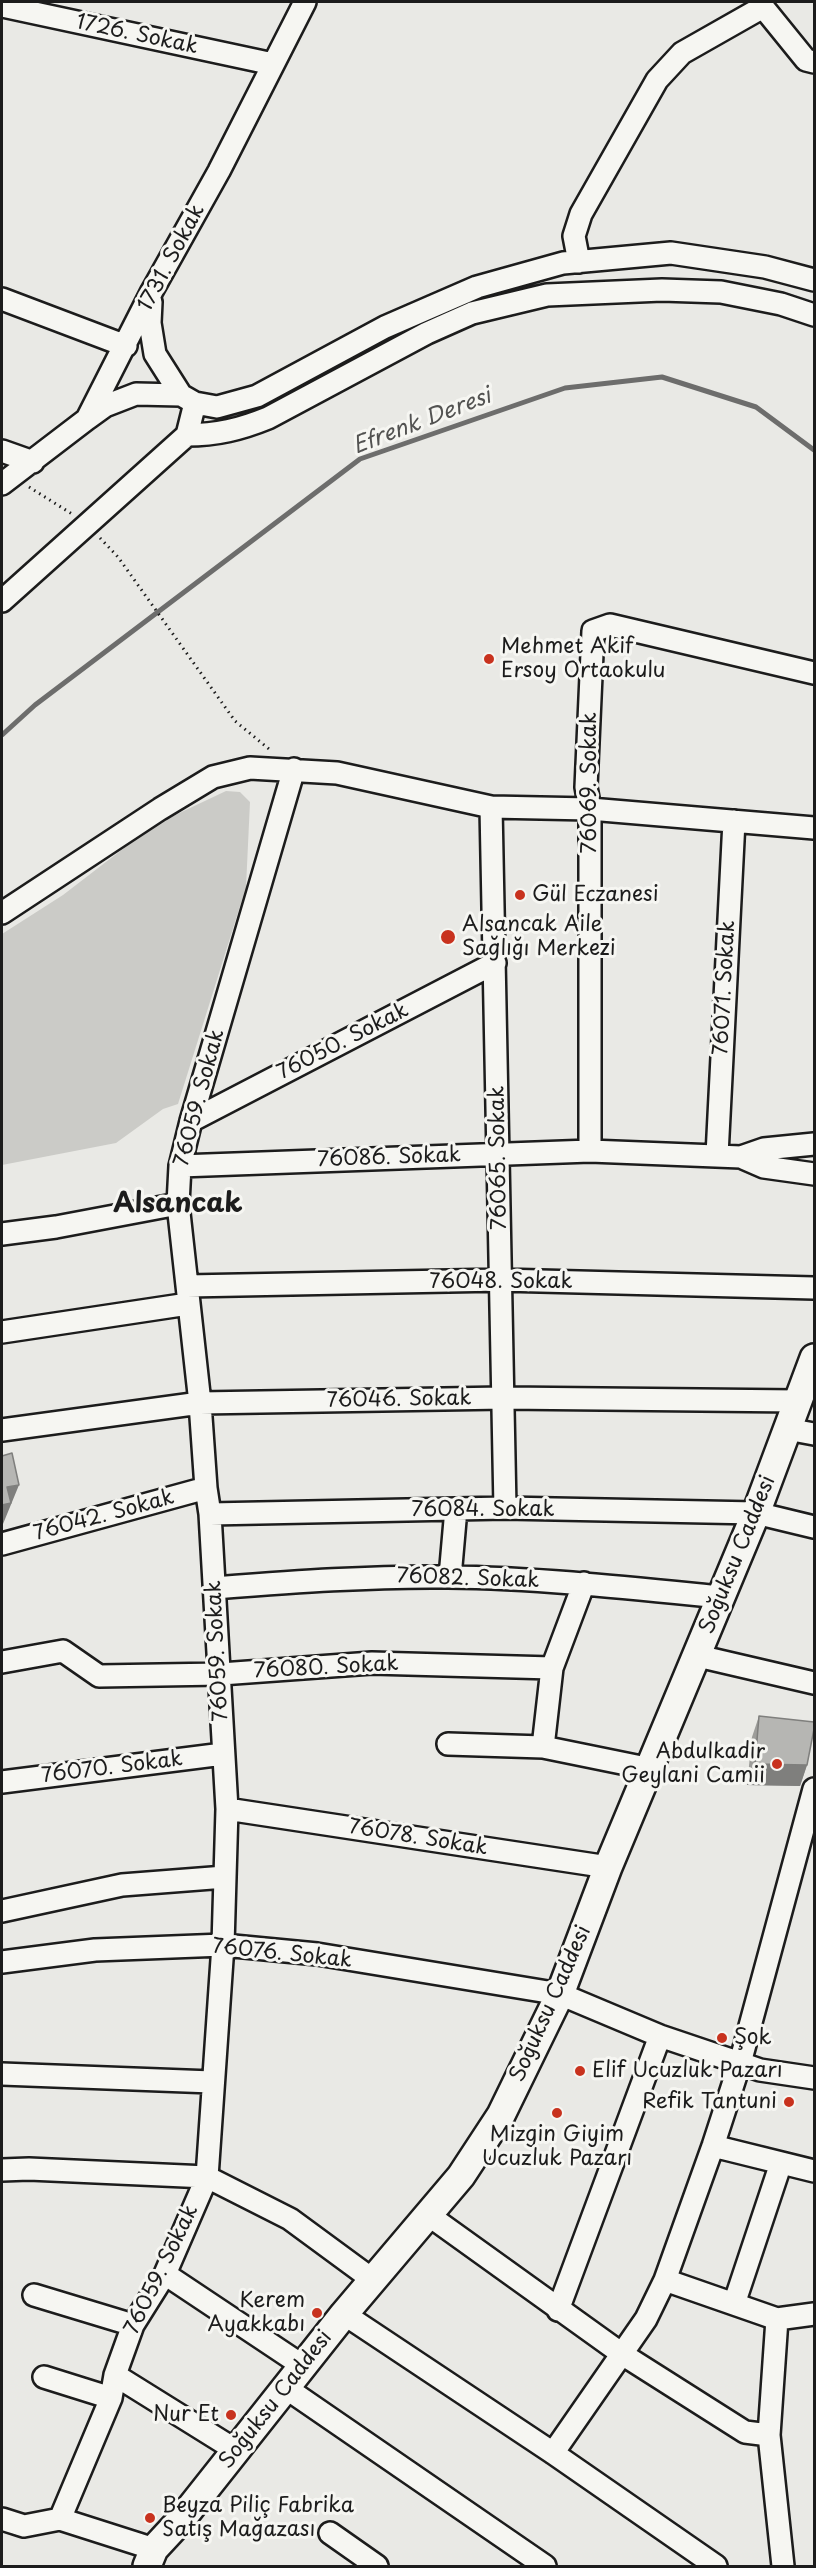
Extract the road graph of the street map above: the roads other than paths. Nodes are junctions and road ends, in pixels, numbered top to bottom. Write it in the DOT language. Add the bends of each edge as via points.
graph roads {
  1 [pos="305,2"];
  2 [pos="2,6"];
  3 [pos="814,62"];
  4 [pos="273,64"];
  5 [pos="579,262"];
  6 [pos="814,280"];
  7 [pos="152,291"];
  8 [pos="2,299"];
  9 [pos="814,315"];
  10 [pos="126,346"];
  11 [pos="188,399"];
  12 [pos="87,419"];
  13 [pos="187,435"];
  14 [pos="2,451"];
  15 [pos="33,462"];
  16 [pos="2,484"];
  17 [pos="2,601"];
  18 [pos="814,673"];
  19 [pos="294,769"];
  20 [pos="491,807"];
  21 [pos="590,809"];
  22 [pos="734,821"];
  23 [pos="814,828"];
  24 [pos="2,913"];
  25 [pos="495,963"];
  26 [pos="191,1121"];
  27 [pos="814,1144"];
  28 [pos="590,1151"];
  29 [pos="500,1153"];
  30 [pos="717,1155"];
  31 [pos="741,1157"];
  32 [pos="180,1166"];
  33 [pos="814,1174"];
  34 [pos="178,1204"];
  35 [pos="2,1234"];
  36 [pos="501,1280"];
  37 [pos="814,1288"];
  38 [pos="188,1295"];
  39 [pos="2,1332"];
  40 [pos="814,1358"];
  41 [pos="504,1398"];
  42 [pos="798,1401"];
  43 [pos="200,1403"];
  44 [pos="788,1429"];
  45 [pos="2,1430"];
  46 [pos="814,1434"];
  47 [pos="206,1488"];
  48 [pos="505,1508"];
  49 [pos="456,1509"];
  50 [pos="756,1513"];
  51 [pos="210,1514"];
  52 [pos="814,1527"];
  53 [pos="2,1544"];
  54 [pos="450,1577"];
  55 [pos="584,1583"];
  56 [pos="215,1588"];
  57 [pos="720,1597"];
  58 [pos="698,1656"];
  59 [pos="2,1662"];
  60 [pos="552,1668"];
  61 [pos="221,1674"];
  62 [pos="814,1683"];
  63 [pos="448,1744"];
  64 [pos="543,1748"];
  65 [pos="223,1754"];
  66 [pos="651,1769"];
  67 [pos="2,1782"];
  68 [pos="814,1789"];
  69 [pos="227,1809"];
  70 [pos="608,1868"];
  71 [pos="225,1877"];
  72 [pos="2,1911"];
  73 [pos="223,1945"];
  74 [pos="2,1962"];
  75 [pos="560,1994"];
  76 [pos="660,2036"];
  77 [pos="740,2063"];
  78 [pos="2,2074"];
  79 [pos="814,2078"];
  80 [pos="212,2082"];
  81 [pos="713,2146"];
  82 [pos="781,2163"];
  83 [pos="2,2170"];
  84 [pos="814,2171"];
  85 [pos="207,2176"];
  86 [pos="427,2214"];
  87 [pos="165,2274"];
  88 [pos="373,2280"];
  89 [pos="665,2280"];
  90 [pos="34,2295"];
  91 [pos="734,2304"];
  92 [pos="558,2310"];
  93 [pos="344,2314"];
  94 [pos="814,2314"];
  95 [pos="777,2319"];
  96 [pos="133,2325"];
  97 [pos="622,2354"];
  98 [pos="303,2366"];
  99 [pos="115,2375"];
  100 [pos="44,2377"];
  101 [pos="286,2388"];
  102 [pos="111,2398"];
  103 [pos="769,2435"];
  104 [pos="237,2451"];
  105 [pos="553,2453"];
  106 [pos="2,2519"];
  107 [pos="60,2519"];
  108 [pos="330,2533"];
  109 [pos="151,2558"];
  110 [pos="377,2566"];
  111 [pos="544,2566"];
  112 [pos="716,2566"];
  113 [pos="783,2566"];
  1 -- 4 [label="street, 1731. Sokak"];
  2 -- 4 [label="street, 1726. Sokak"];
  3 -- 5 [label="street" via="806,60 763,7 682,53 657,80 581,214 574,236"];
  4 -- 7 [label="street, 1731. Sokak"];
  5 -- 6 [label="street" via="671,253 765,267"];
  5 -- 11 [label="street" via="477,287 385,327 257,396 218,407"];
  7 -- 10 [label="street, 1731. Sokak"];
  7 -- 11 [label="street" via="150,323 155,354"];
  8 -- 10 [label="street"];
  9 -- 13 [label="street" via="720,292 662,290 547,296 472,313 240,429"];
  10 -- 12 [label="street, 1731. Sokak"];
  11 -- 12 [label="street" via="136,394 105,406"];
  11 -- 13 [label="street"];
  12 -- 15 [label="street, 1731. Sokak"];
  13 -- 17 [label="street"];
  14 -- 15 [label="street"];
  15 -- 16 [label="street, 1731. Sokak"];
  18 -- 21 [label="street, 76069. Sokak" via="610,625 593,631 586,787"];
  19 -- 20 [label="street" via="337,773"];
  19 -- 24 [label="street" via="250,768 213,777"];
  19 -- 26 [label="street, 76059. Sokak"];
  20 -- 21 [label="street"];
  20 -- 25 [label="street, 76065. Sokak"];
  21 -- 22 [label="street"];
  21 -- 28 [label="street, 76069. Sokak"];
  22 -- 23 [label="street"];
  22 -- 30 [label="street, 76071. Sokak"];
  25 -- 26 [label="street, 76050. Sokak"];
  25 -- 29 [label="street, 76065. Sokak"];
  26 -- 32 [label="street, 76059. Sokak"];
  27 -- 31 [label="street, 76086. Sokak" via="764,1149"];
  28 -- 29 [label="street, 76086. Sokak"];
  28 -- 30 [label="street, 76086. Sokak"];
  29 -- 32 [label="street, 76086. Sokak"];
  29 -- 36 [label="street, 76065. Sokak"];
  30 -- 31 [label="street, 76086. Sokak"];
  31 -- 33 [label="street, 76086. Sokak" via="764,1167"];
  32 -- 34 [label="street, 76059. Sokak"];
  34 -- 35 [label="street"];
  34 -- 38 [label="street, 76059. Sokak"];
  36 -- 37 [label="street, 76048. Sokak"];
  36 -- 38 [label="street, 76048. Sokak"];
  36 -- 41 [label="street, 76065. Sokak"];
  38 -- 39 [label="street, 76048. Sokak"];
  38 -- 43 [label="street, 76059. Sokak"];
  40 -- 42 [label="street, Soğuksu Caddesi"];
  41 -- 42 [label="street, 76046. Sokak"];
  41 -- 43 [label="street, 76046. Sokak"];
  41 -- 48 [label="street, 76065. Sokak"];
  42 -- 44 [label="street, Soğuksu Caddesi"];
  43 -- 45 [label="street, 76046. Sokak"];
  43 -- 47 [label="street, 76059. Sokak"];
  44 -- 46 [label="street"];
  44 -- 50 [label="street, Soğuksu Caddesi"];
  47 -- 51 [label="street, 76059. Sokak"];
  47 -- 53 [label="street, 76042. Sokak"];
  48 -- 49 [label="street, 76084. Sokak"];
  48 -- 50 [label="street, 76084. Sokak"];
  49 -- 51 [label="street, 76084. Sokak"];
  49 -- 54 [label="street"];
  50 -- 52 [label="street, 76084. Sokak"];
  50 -- 57 [label="street, Soğuksu Caddesi"];
  51 -- 56 [label="street, 76059. Sokak"];
  54 -- 55 [label="street, 76082. Sokak"];
  54 -- 56 [label="street, 76082. Sokak" via="361,1577"];
  55 -- 57 [label="street, 76082. Sokak"];
  55 -- 60 [label="street"];
  56 -- 61 [label="street, 76059. Sokak"];
  57 -- 58 [label="street, Soğuksu Caddesi"];
  58 -- 62 [label="street"];
  58 -- 66 [label="street, Soğuksu Caddesi"];
  59 -- 61 [label="street, 76080. Sokak" via="63,1651 99,1676"];
  60 -- 61 [label="street, 76080. Sokak" via="372,1663"];
  60 -- 64 [label="street"];
  61 -- 65 [label="street, 76059. Sokak"];
  63 -- 64 [label="street"];
  64 -- 66 [label="street"];
  65 -- 67 [label="street, 76070. Sokak"];
  65 -- 69 [label="street, 76059. Sokak"];
  66 -- 70 [label="street, Soğuksu Caddesi"];
  68 -- 77 [label="street"];
  69 -- 70 [label="street, 76078. Sokak"];
  69 -- 71 [label="street, 76059. Sokak"];
  70 -- 75 [label="street, Soğuksu Caddesi"];
  71 -- 72 [label="street" via="122,1885"];
  71 -- 73 [label="street, 76059. Sokak"];
  73 -- 74 [label="street, 76076. Sokak" via="95,1950"];
  73 -- 75 [label="street, 76076. Sokak" via="317,1954"];
  73 -- 80 [label="street, 76059. Sokak"];
  75 -- 76 [label="street, 76076. Sokak"];
  75 -- 86 [label="street, Soğuksu Caddesi" via="501,2115 461,2176"];
  76 -- 77 [label="street, 76076. Sokak"];
  76 -- 92 [label="street"];
  77 -- 79 [label="street, 76076. Sokak"];
  77 -- 81 [label="street"];
  78 -- 80 [label="street"];
  80 -- 85 [label="street, 76059. Sokak"];
  81 -- 82 [label="street"];
  81 -- 89 [label="street"];
  82 -- 84 [label="street"];
  82 -- 91 [label="street"];
  83 -- 85 [label="street"];
  85 -- 87 [label="street, 76059. Sokak"];
  85 -- 88 [label="street" via="290,2219"];
  86 -- 88 [label="street, Soğuksu Caddesi"];
  86 -- 92 [label="street"];
  87 -- 96 [label="street, 76059. Sokak"];
  87 -- 98 [label="street"];
  88 -- 93 [label="street, Soğuksu Caddesi"];
  89 -- 91 [label="street"];
  89 -- 97 [label="street" via="646,2319"];
  90 -- 96 [label="street"];
  91 -- 95 [label="street"];
  92 -- 97 [label="street"];
  93 -- 98 [label="street, Soğuksu Caddesi"];
  93 -- 105 [label="street"];
  94 -- 95 [label="street"];
  95 -- 103 [label="street"];
  96 -- 99 [label="street, 76059. Sokak"];
  97 -- 103 [label="street" via="744,2432"];
  97 -- 105 [label="street"];
  98 -- 101 [label="street, Soğuksu Caddesi"];
  99 -- 102 [label="street, 76059. Sokak"];
  99 -- 104 [label="street"];
  100 -- 102 [label="street"];
  101 -- 104 [label="street, Soğuksu Caddesi"];
  101 -- 111 [label="street"];
  102 -- 107 [label="street, 76059. Sokak"];
  103 -- 113 [label="street"];
  104 -- 109 [label="street, Soğuksu Caddesi"];
  105 -- 112 [label="street"];
  106 -- 107 [label="street" via="24,2526"];
  107 -- 109 [label="street"];
  108 -- 110 [label="street"];
}
